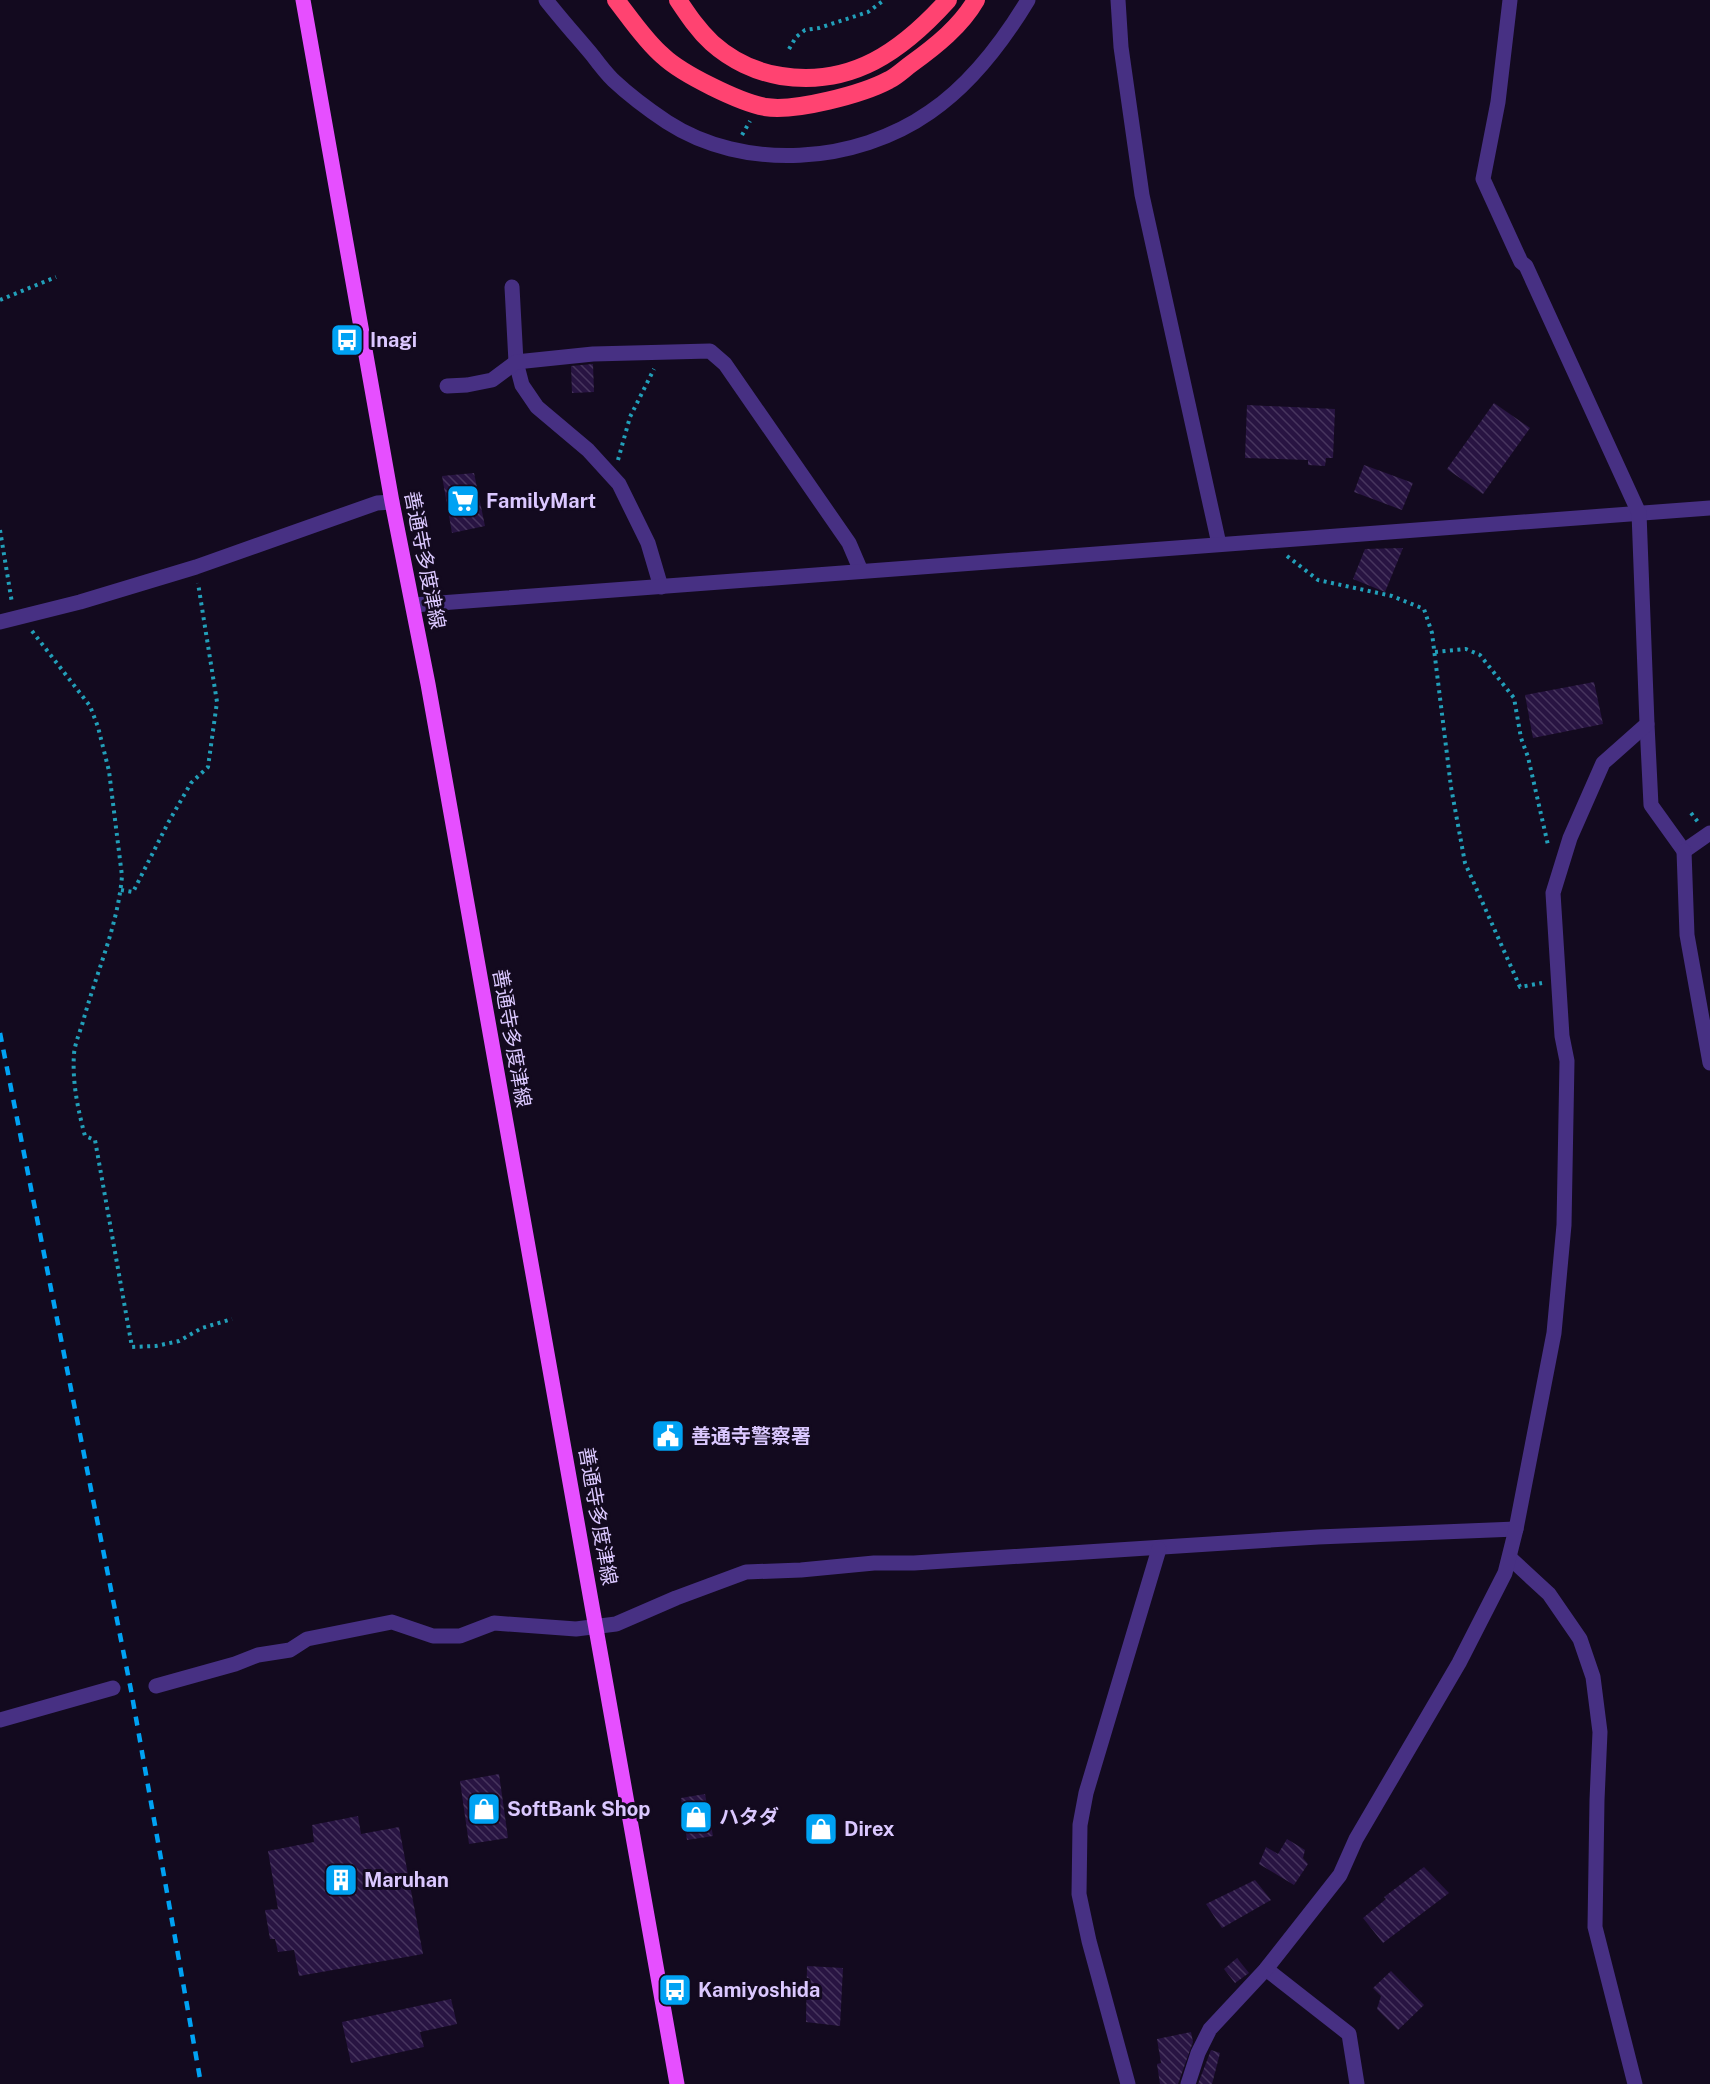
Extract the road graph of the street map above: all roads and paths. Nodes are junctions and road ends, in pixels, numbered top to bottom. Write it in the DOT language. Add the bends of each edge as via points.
graph roads {
  1 [pos="303,0"];
  2 [pos="546,0"];
  3 [pos="616,0"];
  4 [pos="678,0"];
  5 [pos="884,0"];
  6 [pos="948,0"];
  7 [pos="976,0"];
  8 [pos="1028,0"];
  9 [pos="1118,0"];
  10 [pos="1510,0"];
  11 [pos="789,49"];
  12 [pos="750,120"];
  13 [pos="733,151"];
  14 [pos="56,277"];
  15 [pos="512,287"];
  16 [pos="0,300"];
  17 [pos="661,353"];
  18 [pos="516,362"];
  19 [pos="447,386"];
  20 [pos="616,481"];
  21 [pos="392,502"];
  22 [pos="1710,508"];
  23 [pos="1639,513"];
  24 [pos="0,530"];
  25 [pos="1278,540"];
  26 [pos="1219,544"];
  27 [pos="196,567"];
  28 [pos="861,571"];
  29 [pos="662,587"];
  30 [pos="413,605"];
  31 [pos="14,619"];
  32 [pos="1434,652"];
  33 [pos="1647,724"];
  34 [pos="1710,833"];
  35 [pos="1549,847"];
  36 [pos="1684,851"];
  37 [pos="121,890"];
  38 [pos="1559,981"];
  39 [pos="1710,1063"];
  40 [pos="232,1319"];
  41 [pos="1516,1529"];
  42 [pos="1160,1549"];
  43 [pos="1510,1558"];
  44 [pos="596,1626"];
  45 [pos="156,1686"];
  46 [pos="113,1688"];
  47 [pos="0,1720"];
  48 [pos="1266,1969"];
  49 [pos="677,2084"];
  50 [pos="1128,2084"];
  51 [pos="1188,2084"];
  52 [pos="1357,2084"];
  53 [pos="1635,2084"];
  1 -- 21 [label="main road, 善通寺多度津線"];
  2 -- 13 [label="street" via="613,80 668,123"];
  3 -- 7 [label="highway" via="663,57 727,94 765,107 813,103 861,92 890,80 956,27"];
  4 -- 6 [label="highway" via="713,44 739,62 768,74 801,79 832,77 880,59 917,32"];
  5 -- 11 [label="path" via="868,12 805,30"];
  8 -- 13 [label="street" via="994,50 963,84 904,128 873,141 800,156"];
  9 -- 26 [label="street" via="1142,195"];
  10 -- 23 [label="street" via="1498,102 1483,179"];
  12 -- 13 [label="path"];
  14 -- 16 [label="path"];
  15 -- 18 [label="street"];
  17 -- 18 [label="street" via="593,354"];
  17 -- 20 [label="path" via="630,417"];
  17 -- 28 [label="street" via="710,351 726,364 849,543"];
  18 -- 19 [label="street" via="492,380"];
  18 -- 20 [label="street" via="522,385 537,407 588,450"];
  20 -- 29 [label="street" via="648,543"];
  21 -- 27 [label="street" via="377,503"];
  21 -- 30 [label="main road, 善通寺多度津線"];
  22 -- 23 [label="street"];
  23 -- 25 [label="street"];
  23 -- 33 [label="street"];
  24 -- 31 [label="path"];
  25 -- 26 [label="street"];
  25 -- 32 [label="path" via="1288,558 1318,580 1392,596 1424,609"];
  26 -- 28 [label="street"];
  27 -- 31 [label="street"];
  27 -- 37 [label="path" via="217,702 208,767 191,783 133,892"];
  28 -- 29 [label="street"];
  29 -- 30 [label="street"];
  30 -- 44 [label="main road, 善通寺多度津線"];
  31 -- 37 [label="path" via="33,633 90,706 99,727 112,792 123,876"];
  32 -- 35 [label="path" via="1466,649 1480,655 1514,698"];
  32 -- 38 [label="path" via="1465,863 1520,987"];
  33 -- 36 [label="street" via="1651,805"];
  33 -- 38 [label="street" via="1603,763 1570,838 1553,893"];
  34 -- 36 [label="street"];
  36 -- 39 [label="street" via="1688,935"];
  37 -- 40 [label="path" via="75,1052 75,1078 85,1136 95,1140 132,1347 179,1341 202,1328"];
  38 -- 41 [label="street" via="1567,1061 1564,1225 1554,1333"];
  41 -- 42 [label="street" via="1318,1537"];
  41 -- 43 [label="street"];
  42 -- 44 [label="street" via="746,1572 616,1624"];
  42 -- 50 [label="street" via="1086,1793 1080,1825 1079,1894"];
  43 -- 48 [label="street" via="1459,1663 1356,1839 1340,1875"];
  43 -- 53 [label="street" via="1549,1593 1580,1639 1593,1677 1600,1732 1595,1927"];
  44 -- 45 [label="street" via="576,1629 494,1623 460,1636 433,1636 392,1622 307,1639 290,1650 258,1655"];
  44 -- 49 [label="main road, 善通寺多度津線"];
  46 -- 47 [label="street"];
  48 -- 51 [label="street" via="1209,2029"];
  48 -- 52 [label="street" via="1349,2034"];
}
